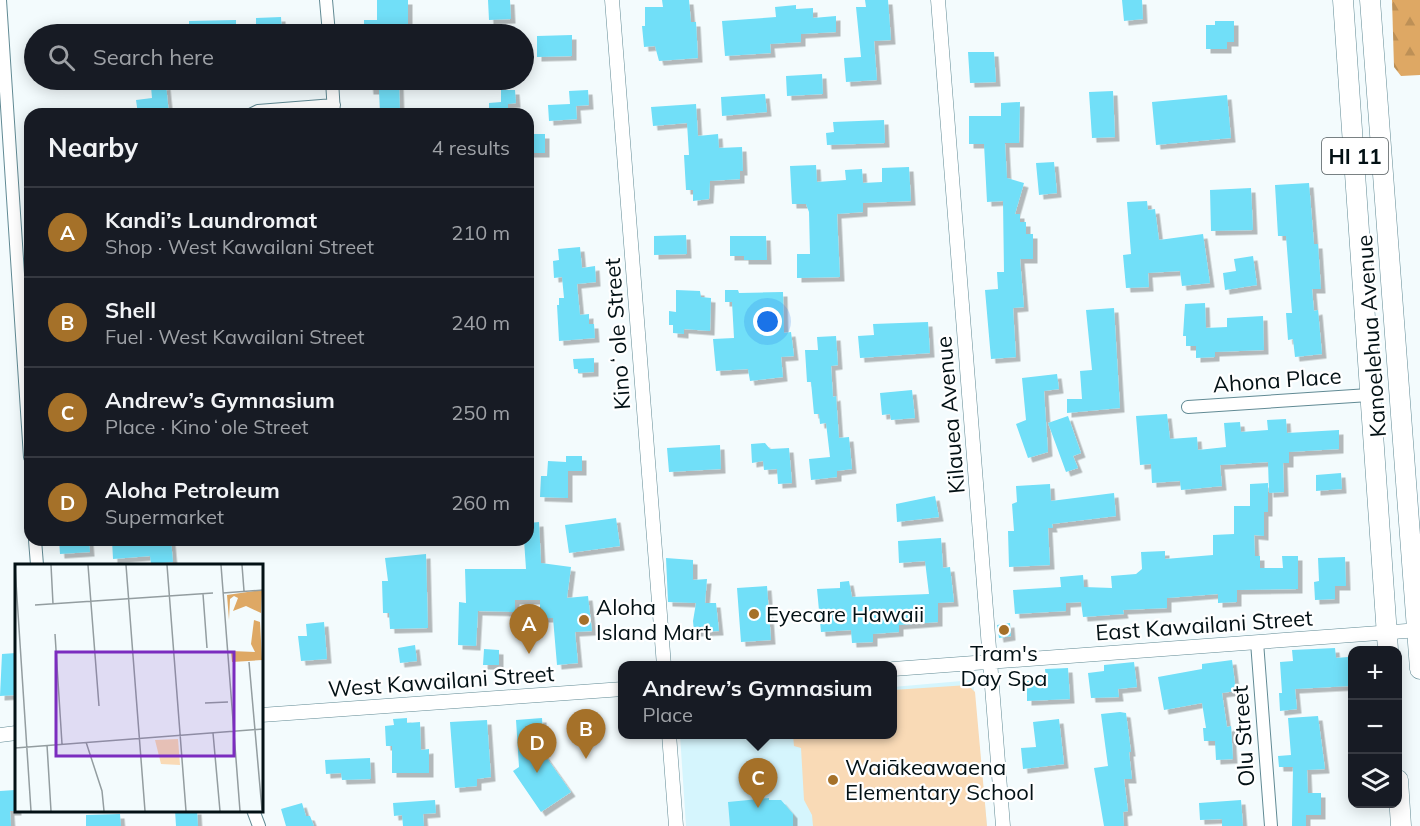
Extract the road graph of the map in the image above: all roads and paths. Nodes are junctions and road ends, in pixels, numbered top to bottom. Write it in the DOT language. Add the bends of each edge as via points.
graph roads {
  1 [pos="0,0"];
  2 [pos="326,0"];
  3 [pos="612,0"];
  4 [pos="938,0"];
  5 [pos="1343,0"];
  6 [pos="1370,0"];
  7 [pos="328,24"];
  8 [pos="333,90"];
  9 [pos="334,108"];
  10 [pos="24,366"];
  11 [pos="1369,394"];
  12 [pos="1188,407"];
  13 [pos="35,546"];
  14 [pos="37,564"];
  15 [pos="1419,630"];
  16 [pos="1388,641"];
  17 [pos="1257,642"];
  18 [pos="664,661"];
  19 [pos="991,662"];
  20 [pos="897,669"];
  21 [pos="1420,669"];
  22 [pos="618,689"];
  23 [pos="262,715"];
  24 [pos="15,733"];
  25 [pos="0,735"];
  26 [pos="669,739"];
  27 [pos="1400,808"];
  28 [pos="253,811"];
  29 [pos="259,826"];
  30 [pos="676,826"];
  31 [pos="1003,826"];
  32 [pos="1271,826"];
  33 [pos="1401,826"];
  1 -- 10 [label="street"];
  2 -- 7 [label="street"];
  3 -- 18 [label="street, Kinoʻole Street"];
  4 -- 19 [label="street, Kilauea Avenue"];
  5 -- 11 [label="highway, Kanoelehua Avenue / HI 11"];
  6 -- 15 [label="highway, Kanoelehua Avenue / HI 11"];
  8 -- 9 [label="street"];
  11 -- 12 [label="street, Ahona Place"];
  11 -- 16 [label="highway, Kanoelehua Avenue / HI 11"];
  13 -- 14 [label="street"];
  15 -- 16 [label="street, East Kawailani Street"];
  15 -- 21 [label="highway, Kanoelehua Avenue / HI 11"];
  16 -- 17 [label="street, East Kawailani Street"];
  17 -- 19 [label="street, East Kawailani Street"];
  17 -- 32 [label="street, Olu Street"];
  19 -- 20 [label="street"];
  19 -- 31 [label="street, Kilauea Avenue"];
  22 -- 23 [label="street, West Kawailani Street"];
  24 -- 25 [label="street"];
  26 -- 30 [label="street"];
  27 -- 33 [label="highway"];
  28 -- 29 [label="street"];
}
